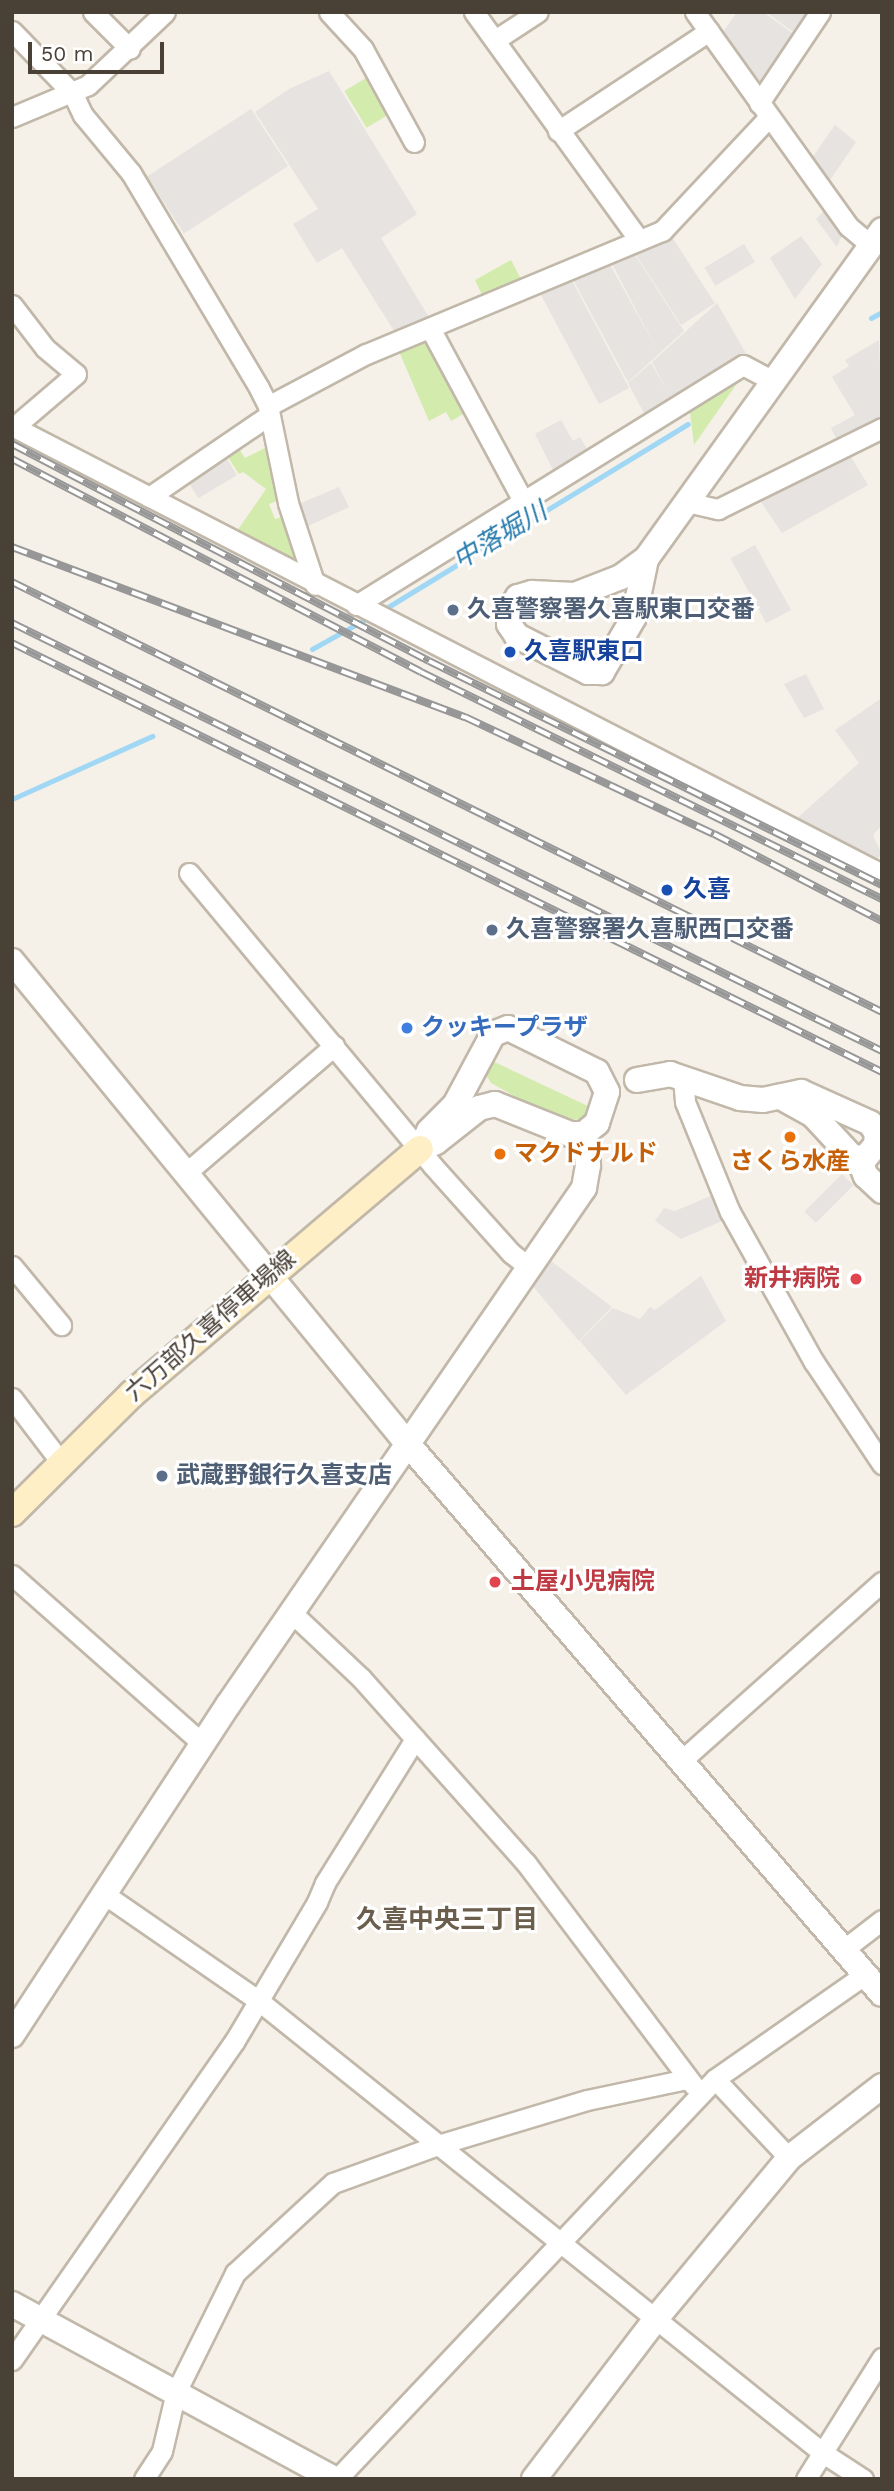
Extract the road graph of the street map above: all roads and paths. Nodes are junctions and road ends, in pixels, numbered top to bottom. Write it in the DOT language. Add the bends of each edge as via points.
graph roads {
  1 [pos="93,12"];
  2 [pos="165,12"];
  3 [pos="328,12"];
  4 [pos="474,12"];
  5 [pos="538,12"];
  6 [pos="695,12"];
  7 [pos="820,12"];
  8 [pos="709,31"];
  9 [pos="12,32"];
  10 [pos="495,40"];
  11 [pos="130,50"];
  12 [pos="74,94"];
  13 [pos="764,110"];
  14 [pos="12,117"];
  15 [pos="558,131"];
  16 [pos="414,142"];
  17 [pos="876,238"];
  18 [pos="639,240"];
  19 [pos="12,305"];
  20 [pos="430,328"];
  21 [pos="773,381"];
  22 [pos="269,410"];
  23 [pos="13,426"];
  24 [pos="882,428"];
  25 [pos="149,496"];
  26 [pos="523,501"];
  27 [pos="687,502"];
  28 [pos="646,559"];
  29 [pos="315,585"];
  30 [pos="358,607"];
  31 [pos="189,873"];
  32 [pos="882,874"];
  33 [pos="15,969"];
  34 [pos="334,1046"];
  35 [pos="475,1068"];
  36 [pos="597,1072"];
  37 [pos="683,1078"];
  38 [pos="637,1080"];
  39 [pos="780,1097"];
  40 [pos="503,1105"];
  41 [pos="602,1115"];
  42 [pos="584,1134"];
  43 [pos="420,1149"];
  44 [pos="859,1159"];
  45 [pos="187,1172"];
  46 [pos="882,1191"];
  47 [pos="12,1266"];
  48 [pos="529,1267"];
  49 [pos="271,1275"];
  50 [pos="61,1325"];
  51 [pos="12,1398"];
  52 [pos="407,1443"];
  53 [pos="60,1461"];
  54 [pos="882,1464"];
  55 [pos="12,1513"];
  56 [pos="12,1575"];
  57 [pos="882,1582"];
  58 [pos="292,1613"];
  59 [pos="415,1739"];
  60 [pos="203,1744"];
  61 [pos="682,1759"];
  62 [pos="104,1894"];
  63 [pos="882,1920"];
  64 [pos="843,1950"];
  65 [pos="864,1975"];
  66 [pos="882,1994"];
  67 [pos="260,2001"];
  68 [pos="12,2035"];
  69 [pos="701,2084"];
  70 [pos="882,2086"];
  71 [pos="441,2144"];
  72 [pos="789,2158"];
  73 [pos="563,2243"];
  74 [pos="12,2304"];
  75 [pos="658,2316"];
  76 [pos="42,2320"];
  77 [pos="882,2358"];
  78 [pos="12,2360"];
  79 [pos="176,2392"];
  80 [pos="823,2453"];
  81 [pos="144,2479"];
  82 [pos="336,2479"];
  83 [pos="534,2479"];
  84 [pos="806,2479"];
  85 [pos="863,2479"];
  1 -- 11 [label="street"];
  2 -- 11 [label="street"];
  3 -- 16 [label="street" via="363,49"];
  4 -- 10 [label="street"];
  5 -- 10 [label="street"];
  6 -- 8 [label="street"];
  7 -- 13 [label="street"];
  8 -- 13 [label="street"];
  8 -- 15 [label="street"];
  9 -- 12 [label="street"];
  10 -- 15 [label="street"];
  11 -- 12 [label="street"];
  12 -- 14 [label="street"];
  12 -- 22 [label="street" via="83,115 131,173"];
  13 -- 17 [label="street" via="848,226"];
  13 -- 18 [label="street" via="662,231"];
  15 -- 18 [label="street"];
  17 -- 21 [label="street"];
  18 -- 20 [label="street"];
  19 -- 23 [label="street" via="45,348 76,374"];
  20 -- 22 [label="street" via="366,354"];
  20 -- 26 [label="street"];
  21 -- 26 [label="street" via="743,365"];
  21 -- 27 [label="street"];
  22 -- 25 [label="street"];
  22 -- 29 [label="street" via="288,503"];
  23 -- 25 [label="street"];
  24 -- 27 [label="street" via="718,509"];
  25 -- 29 [label="street"];
  26 -- 30 [label="street"];
  27 -- 28 [label="street"];
  28 -- 28 [label="street" via="634,617 603,672 587,672 517,636 509,624 518,597 583,592 621,577"];
  29 -- 30 [label="street"];
  30 -- 32 [label="street"];
  31 -- 34 [label="street"];
  33 -- 45 [label="street"];
  34 -- 43 [label="street"];
  34 -- 45 [label="street"];
  35 -- 36 [label="street" via="493,1034 508,1028"];
  35 -- 40 [label="street" via="477,1081"];
  35 -- 43 [label="street" via="455,1105 429,1131"];
  36 -- 38 [label="street"];
  36 -- 41 [label="street" via="607,1092"];
  37 -- 38 [label="street" via="658,1074"];
  37 -- 39 [label="street" via="740,1098"];
  37 -- 54 [label="street" via="685,1102 730,1212 814,1362"];
  38 -- 41 [label="street"];
  39 -- 44 [label="street" via="813,1115 843,1150"];
  39 -- 44 [label="street" via="801,1093 870,1123 878,1140 866,1157"];
  40 -- 42 [label="street" via="570,1134"];
  40 -- 43 [label="street" via="479,1108"];
  41 -- 42 [label="street"];
  42 -- 48 [label="street" via="588,1165 584,1188"];
  43 -- 48 [label="street" via="510,1253"];
  43 -- 49 [label="main road, 六万部久喜停車場線"];
  44 -- 46 [label="street" via="866,1176"];
  45 -- 49 [label="street"];
  47 -- 50 [label="street"];
  48 -- 52 [label="street"];
  49 -- 52 [label="street"];
  49 -- 53 [label="main road, 六万部久喜停車場線"];
  51 -- 53 [label="street"];
  52 -- 58 [label="street"];
  52 -- 61 [label="street"];
  53 -- 55 [label="main road, 六万部久喜停車場線"];
  56 -- 60 [label="street"];
  57 -- 61 [label="street"];
  58 -- 59 [label="street" via="361,1678"];
  58 -- 60 [label="street"];
  59 -- 67 [label="street" via="325,1882"];
  59 -- 69 [label="street" via="577,1926"];
  60 -- 62 [label="street"];
  61 -- 64 [label="street"];
  62 -- 67 [label="street"];
  62 -- 68 [label="street"];
  63 -- 64 [label="street"];
  64 -- 65 [label="street"];
  65 -- 66 [label="street"];
  65 -- 69 [label="street"];
  67 -- 71 [label="street"];
  67 -- 76 [label="street"];
  69 -- 71 [label="street" via="587,2100"];
  69 -- 72 [label="street"];
  69 -- 73 [label="street"];
  70 -- 72 [label="street"];
  71 -- 73 [label="street"];
  71 -- 79 [label="street" via="333,2183 271,2236 235,2273"];
  72 -- 75 [label="street"];
  73 -- 75 [label="street"];
  73 -- 82 [label="street"];
  74 -- 76 [label="street"];
  75 -- 80 [label="street"];
  75 -- 83 [label="street"];
  76 -- 78 [label="street"];
  76 -- 79 [label="street"];
  77 -- 80 [label="street"];
  79 -- 81 [label="street" via="162,2451"];
  79 -- 82 [label="street"];
  80 -- 84 [label="street"];
  80 -- 85 [label="street"];
}
